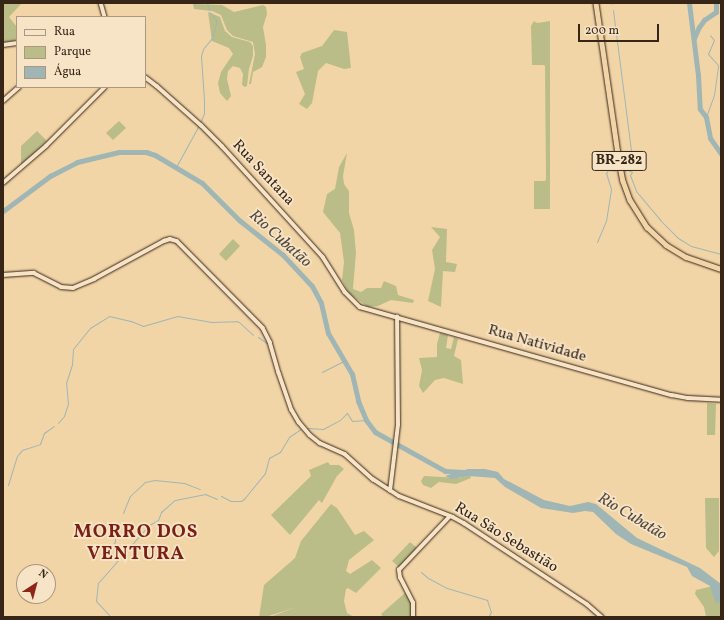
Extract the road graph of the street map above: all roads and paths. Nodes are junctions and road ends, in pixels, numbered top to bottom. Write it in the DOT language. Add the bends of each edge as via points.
graph roads {
  1 [pos="101,3"];
  2 [pos="596,3"];
  3 [pos="105,16"];
  4 [pos="16,43"];
  5 [pos="3,45"];
  6 [pos="146,78"];
  7 [pos="18,88"];
  8 [pos="104,88"];
  9 [pos="3,100"];
  10 [pos="3,183"];
  11 [pos="721,269"];
  12 [pos="3,275"];
  13 [pos="350,298"];
  14 [pos="397,317"];
  15 [pos="721,400"];
  16 [pos="390,491"];
  17 [pos="450,516"];
  18 [pos="413,617"];
  19 [pos="602,617"];
  1 -- 3 [label="main road"];
  2 -- 11 [label="highway, BR-282" via="619,161 630,200 647,227 666,245 686,258"];
  4 -- 5 [label="main road"];
  6 -- 13 [label="main road, Rua Santana" via="222,146 323,257"];
  7 -- 9 [label="main road"];
  8 -- 10 [label="main road" via="46,146"];
  12 -- 16 [label="main road, Rua São Sebastião" via="34,273 57,285 73,288 164,241 177,241 263,328 270,342 286,396 302,426 317,441 345,454"];
  13 -- 14 [label="main road, Rua Natividade" via="365,309"];
  14 -- 15 [label="main road, Rua Natividade" via="672,395"];
  14 -- 16 [label="main road" via="397,430"];
  16 -- 17 [label="main road, Rua São Sebastião" via="411,502"];
  17 -- 18 [label="main road" via="399,570 400,578 413,603"];
  17 -- 19 [label="main road, Rua São Sebastião" via="580,599"];
}
